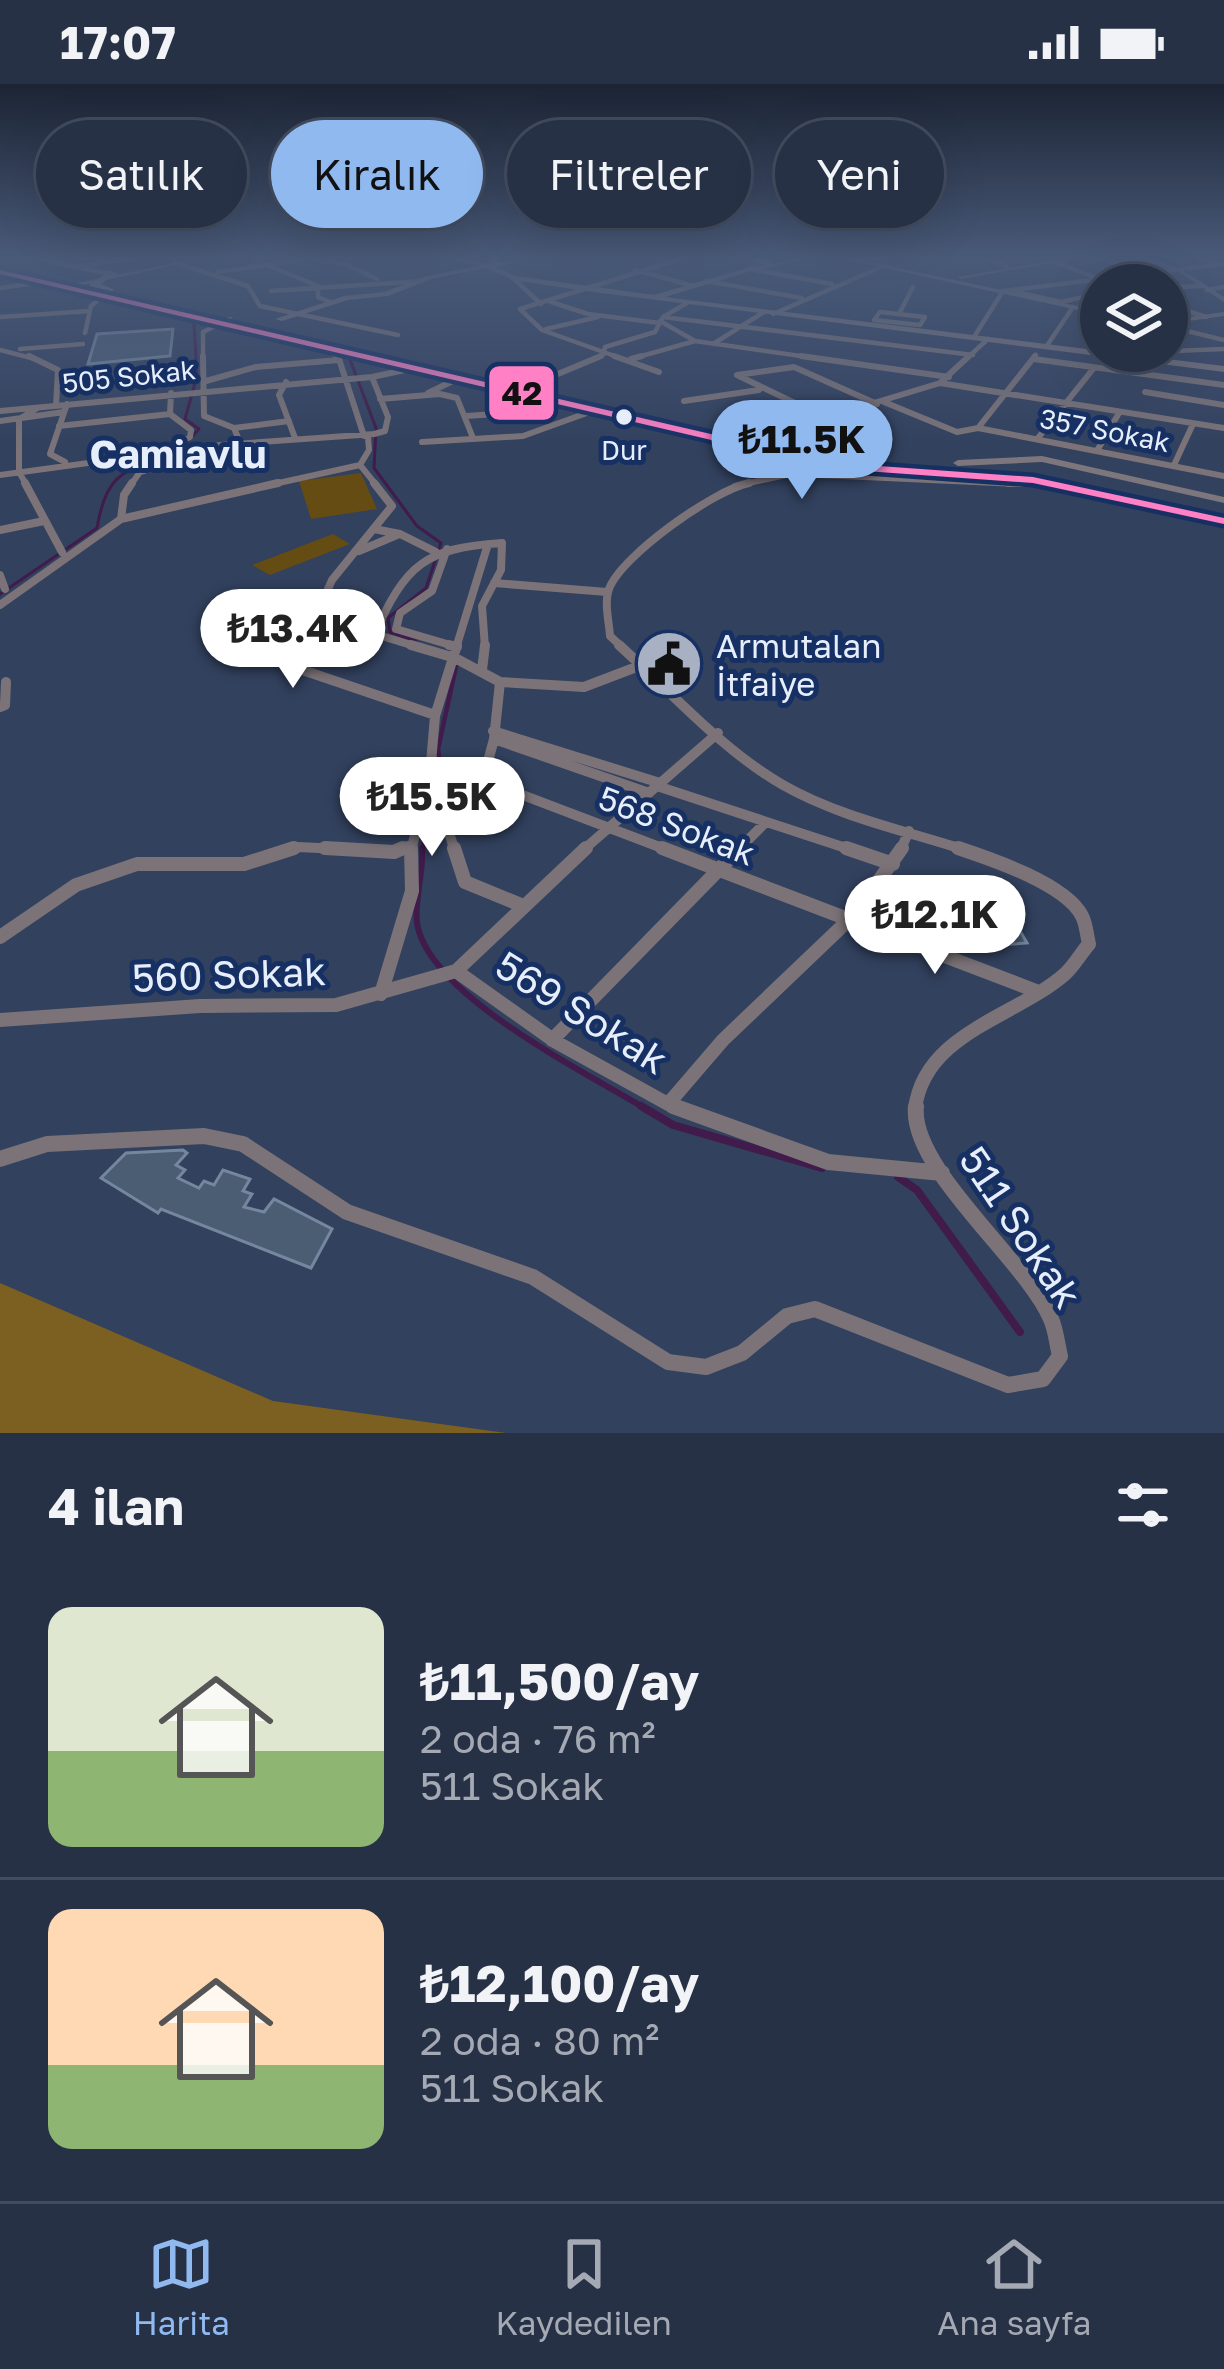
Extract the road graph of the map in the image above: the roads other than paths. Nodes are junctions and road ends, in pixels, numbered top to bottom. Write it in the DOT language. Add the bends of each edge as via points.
graph roads {
  1 [pos="88,320"];
  2 [pos="198,320"];
  3 [pos="221,320"];
  4 [pos="277,320"];
  5 [pos="328,320"];
  6 [pos="531,320"];
  7 [pos="584,320"];
  8 [pos="661,320"];
  9 [pos="753,320"];
  10 [pos="879,320"];
  11 [pos="986,320"];
  12 [pos="1063,320"];
  13 [pos="895,321"];
  14 [pos="235,324"];
  15 [pos="740,326"];
  16 [pos="1188,329"];
  17 [pos="542,330"];
  18 [pos="203,332"];
  19 [pos="85,333"];
  20 [pos="398,335"];
  21 [pos="974,338"];
  22 [pos="988,339"];
  23 [pos="331,341"];
  24 [pos="695,341"];
  25 [pos="1224,341"];
  26 [pos="83,344"];
  27 [pos="713,344"];
  28 [pos="1043,346"];
  29 [pos="1188,346"];
  30 [pos="0,350"];
  31 [pos="11,350"];
  32 [pos="752,350"];
  33 [pos="604,351"];
  34 [pos="1080,351"];
  35 [pos="973,355"];
  36 [pos="370,356"];
  37 [pos="1034,358"];
  38 [pos="631,359"];
  39 [pos="339,360"];
  40 [pos="844,362"];
  41 [pos="1189,365"];
  42 [pos="779,366"];
  43 [pos="1080,367"];
  44 [pos="1222,368"];
  45 [pos="422,369"];
  46 [pos="659,372"];
  47 [pos="1090,372"];
  48 [pos="1112,372"];
  49 [pos="372,376"];
  50 [pos="950,377"];
  51 [pos="346,378"];
  52 [pos="458,378"];
  53 [pos="1151,378"];
  54 [pos="827,381"];
  55 [pos="286,382"];
  56 [pos="940,383"];
  57 [pos="1224,384"];
  58 [pos="205,385"];
  59 [pos="762,390"];
  60 [pos="531,391"];
  61 [pos="1145,392"];
  62 [pos="171,393"];
  63 [pos="1004,394"];
  64 [pos="425,395"];
  65 [pos="380,400"];
  66 [pos="684,400"];
  67 [pos="880,403"];
  68 [pos="56,405"];
  69 [pos="1062,405"];
  70 [pos="1224,405"];
  71 [pos="38,407"];
  72 [pos="66,408"];
  73 [pos="0,410"];
  74 [pos="595,410"];
  75 [pos="1119,413"];
  76 [pos="170,414"];
  77 [pos="1131,414"];
  78 [pos="466,416"];
  79 [pos="19,418"];
  80 [pos="826,418"];
  81 [pos="0,421"];
  82 [pos="289,421"];
  83 [pos="1193,424"];
  84 [pos="59,426"];
  85 [pos="234,428"];
  86 [pos="979,428"];
  87 [pos="1224,428"];
  88 [pos="366,436"];
  89 [pos="295,438"];
  90 [pos="1038,438"];
  91 [pos="473,439"];
  92 [pos="755,439"];
  93 [pos="422,442"];
  94 [pos="242,445"];
  95 [pos="1097,449"];
  96 [pos="164,458"];
  97 [pos="802,458"];
  98 [pos="69,463"];
  99 [pos="360,465"];
  100 [pos="1174,465"];
  101 [pos="1016,470"];
  102 [pos="19,472"];
  103 [pos="795,474"];
  104 [pos="0,475"];
  105 [pos="851,476"];
  106 [pos="1224,476"];
  107 [pos="749,481"];
  108 [pos="1224,500"];
  109 [pos="121,520"];
  110 [pos="44,521"];
  111 [pos="1224,521"];
  112 [pos="374,529"];
  113 [pos="0,530"];
  114 [pos="400,534"];
  115 [pos="488,544"];
  116 [pos="441,550"];
  117 [pos="62,552"];
  118 [pos="356,553"];
  119 [pos="0,575"];
  120 [pos="494,584"];
  121 [pos="5,589"];
  122 [pos="607,592"];
  123 [pos="0,605"];
  124 [pos="316,616"];
  125 [pos="374,635"];
  126 [pos="456,653"];
  127 [pos="639,666"];
  128 [pos="482,670"];
  129 [pos="6,682"];
  130 [pos="500,682"];
  131 [pos="0,706"];
  132 [pos="435,715"];
  133 [pos="718,733"];
  134 [pos="494,735"];
  135 [pos="483,780"];
  136 [pos="656,787"];
  137 [pos="765,823"];
  138 [pos="607,830"];
  139 [pos="909,831"];
  140 [pos="411,845"];
  141 [pos="893,864"];
  142 [pos="720,871"];
  143 [pos="521,905"];
  144 [pos="852,918"];
  145 [pos="0,937"];
  146 [pos="449,973"];
  147 [pos="1036,991"];
  148 [pos="381,994"];
  149 [pos="0,1020"];
  150 [pos="552,1040"];
  151 [pos="668,1104"];
  152 [pos="0,1159"];
  153 [pos="942,1173"];
  1 -- 19 [label="street"];
  2 -- 18 [label="highway"];
  3 -- 14 [label="highway"];
  4 -- 23 [label="highway" via="270,324"];
  5 -- 20 [label="street"];
  6 -- 17 [label="street"];
  7 -- 17 [label="street"];
  8 -- 15 [label="street"];
  8 -- 24 [label="street"];
  8 -- 33 [label="street" via="654,332"];
  9 -- 15 [label="street"];
  10 -- 13 [label="street"];
  11 -- 21 [label="street"];
  12 -- 28 [label="street"];
  13 -- 21 [label="street"];
  14 -- 18 [label="highway"];
  14 -- 23 [label="highway"];
  14 -- 36 [label="highway"];
  14 -- 39 [label="street" via="338,353"];
  15 -- 27 [label="street"];
  15 -- 35 [label="street"];
  16 -- 25 [label="street"];
  17 -- 33 [label="street"];
  18 -- 58 [label="street"];
  21 -- 22 [label="street"];
  22 -- 28 [label="street"];
  22 -- 35 [label="street"];
  23 -- 60 [label="highway"];
  24 -- 27 [label="street"];
  24 -- 38 [label="street"];
  25 -- 29 [label="street"];
  26 -- 31 [label="street"];
  27 -- 32 [label="street"];
  28 -- 34 [label="street"];
  28 -- 37 [label="street"];
  30 -- 31 [label="street"];
  31 -- 68 [label="street" via="58,370"];
  32 -- 40 [label="street"];
  32 -- 42 [label="street"];
  33 -- 38 [label="street"];
  33 -- 60 [label="street"];
  35 -- 50 [label="street"];
  36 -- 45 [label="highway"];
  36 -- 49 [label="street" via="384,365"];
  37 -- 43 [label="street"];
  37 -- 63 [label="street"];
  38 -- 46 [label="street"];
  39 -- 51 [label="street"];
  39 -- 58 [label="street" via="256,367"];
  40 -- 50 [label="street"];
  40 -- 54 [label="street"];
  41 -- 44 [label="street"];
  41 -- 57 [label="street"];
  42 -- 54 [label="street, 357 Sokak"];
  42 -- 59 [label="street" via="737,375"];
  45 -- 49 [label="street, 505 Sokak"];
  45 -- 52 [label="highway"];
  47 -- 69 [label="street"];
  48 -- 53 [label="street"];
  49 -- 51 [label="street, 505 Sokak"];
  49 -- 65 [label="street"];
  50 -- 56 [label="street"];
  51 -- 55 [label="street, 505 Sokak"];
  51 -- 88 [label="street"];
  52 -- 60 [label="highway"];
  52 -- 64 [label="street"];
  53 -- 57 [label="street"];
  53 -- 61 [label="street"];
  54 -- 67 [label="street, 357 Sokak"];
  55 -- 58 [label="street, 505 Sokak"];
  55 -- 82 [label="street" via="279,395"];
  56 -- 63 [label="street"];
  56 -- 67 [label="street"];
  58 -- 62 [label="street, 505 Sokak"];
  58 -- 85 [label="street" via="204,416"];
  59 -- 66 [label="street"];
  59 -- 80 [label="street"];
  60 -- 74 [label="highway"];
  60 -- 78 [label="street" via="495,414"];
  60 -- 92 [label="highway"];
  61 -- 70 [label="street"];
  61 -- 77 [label="street"];
  62 -- 72 [label="street, 505 Sokak"];
  62 -- 76 [label="street"];
  63 -- 69 [label="street"];
  63 -- 86 [label="street"];
  64 -- 65 [label="street"];
  64 -- 78 [label="street" via="457,398"];
  65 -- 88 [label="street" via="386,431"];
  67 -- 80 [label="street"];
  67 -- 86 [label="street, 357 Sokak" via="957,432"];
  68 -- 71 [label="street, 505 Sokak"];
  68 -- 72 [label="street, 505 Sokak"];
  69 -- 75 [label="street"];
  69 -- 90 [label="street"];
  71 -- 73 [label="street, 505 Sokak"];
  71 -- 79 [label="street"];
  72 -- 79 [label="street"];
  72 -- 84 [label="street"];
  74 -- 91 [label="street" via="523,436"];
  74 -- 97 [label="highway"];
  75 -- 77 [label="street"];
  75 -- 95 [label="street"];
  76 -- 84 [label="street"];
  76 -- 96 [label="street" via="191,430"];
  77 -- 83 [label="street"];
  78 -- 91 [label="street"];
  79 -- 81 [label="street"];
  79 -- 102 [label="street"];
  80 -- 92 [label="street"];
  82 -- 85 [label="street"];
  82 -- 89 [label="street"];
  83 -- 87 [label="street"];
  83 -- 100 [label="street"];
  84 -- 98 [label="street" via="50,454"];
  85 -- 94 [label="street"];
  86 -- 90 [label="street, 357 Sokak"];
  88 -- 89 [label="street"];
  88 -- 99 [label="street"];
  89 -- 94 [label="street"];
  90 -- 95 [label="street, 357 Sokak"];
  91 -- 93 [label="street"];
  92 -- 101 [label="highway" via="855,460"];
  94 -- 96 [label="street"];
  94 -- 96 [label="street"];
  95 -- 100 [label="street, 357 Sokak"];
  96 -- 98 [label="street"];
  96 -- 109 [label="street" via="133,480"];
  97 -- 101 [label="highway" via="865,469"];
  97 -- 103 [label="street" via="809,466"];
  98 -- 102 [label="street"];
  99 -- 109 [label="street"];
  99 -- 112 [label="street" via="392,506"];
  100 -- 106 [label="street, 357 Sokak"];
  101 -- 105 [label="street"];
  101 -- 108 [label="street" via="1070,466"];
  101 -- 111 [label="highway"];
  102 -- 104 [label="street"];
  102 -- 110 [label="street"];
  103 -- 105 [label="street"];
  103 -- 107 [label="street"];
  105 -- 107 [label="street"];
  107 -- 122 [label="street" via="719,492"];
  109 -- 123 [label="street"];
  110 -- 113 [label="street"];
  110 -- 117 [label="street"];
  112 -- 114 [label="street"];
  112 -- 118 [label="street"];
  114 -- 116 [label="street"];
  114 -- 118 [label="street"];
  115 -- 116 [label="street"];
  115 -- 120 [label="street" via="502,543"];
  115 -- 126 [label="street"];
  116 -- 125 [label="street" via="409,572"];
  116 -- 126 [label="street" via="432,591 400,613 396,629"];
  118 -- 124 [label="street"];
  119 -- 121 [label="street"];
  120 -- 122 [label="street"];
  120 -- 128 [label="street" via="482,606"];
  122 -- 127 [label="street, 511 Sokak" via="610,636"];
  124 -- 125 [label="street"];
  124 -- 132 [label="street" via="270,659"];
  125 -- 126 [label="street"];
  126 -- 128 [label="street"];
  126 -- 132 [label="street"];
  127 -- 130 [label="street" via="584,687"];
  127 -- 133 [label="street, 511 Sokak"];
  128 -- 130 [label="street"];
  129 -- 131 [label="street"];
  130 -- 134 [label="street"];
  132 -- 140 [label="street"];
  133 -- 136 [label="street"];
  133 -- 139 [label="street, 511 Sokak" via="783,785"];
  134 -- 135 [label="street"];
  134 -- 136 [label="street"];
  135 -- 138 [label="street, 568 Sokak"];
  135 -- 143 [label="street" via="448,830 465,882"];
  136 -- 137 [label="street"];
  136 -- 138 [label="street"];
  137 -- 141 [label="street"];
  137 -- 142 [label="street"];
  138 -- 142 [label="street, 568 Sokak"];
  138 -- 143 [label="street"];
  139 -- 141 [label="street, 569 Sokak"];
  139 -- 147 [label="street, 511 Sokak" via="1000,862 1082,914 1089,944 1065,974"];
  140 -- 145 [label="street" via="394,852 298,848 244,864 137,864 76,886"];
  140 -- 148 [label="street" via="412,891"];
  141 -- 144 [label="street, 569 Sokak"];
  142 -- 144 [label="street, 568 Sokak"];
  142 -- 150 [label="street"];
  143 -- 146 [label="street"];
  144 -- 147 [label="street, 568 Sokak"];
  144 -- 151 [label="street, 569 Sokak"];
  146 -- 148 [label="street, 560 Sokak"];
  146 -- 150 [label="street, 569 Sokak"];
  147 -- 153 [label="street, 511 Sokak" via="957,1044 918,1087 914,1122"];
  148 -- 149 [label="street, 560 Sokak" via="336,1005"];
  150 -- 151 [label="street, 569 Sokak"];
  151 -- 153 [label="street" via="828,1162"];
  152 -- 153 [label="street, 511 Sokak" via="47,1144 203,1136 243,1144 347,1212 533,1277 668,1362 706,1367 742,1353 787,1316 815,1309 1008,1385 1043,1379 1060,1356 1051,1317"];
}
